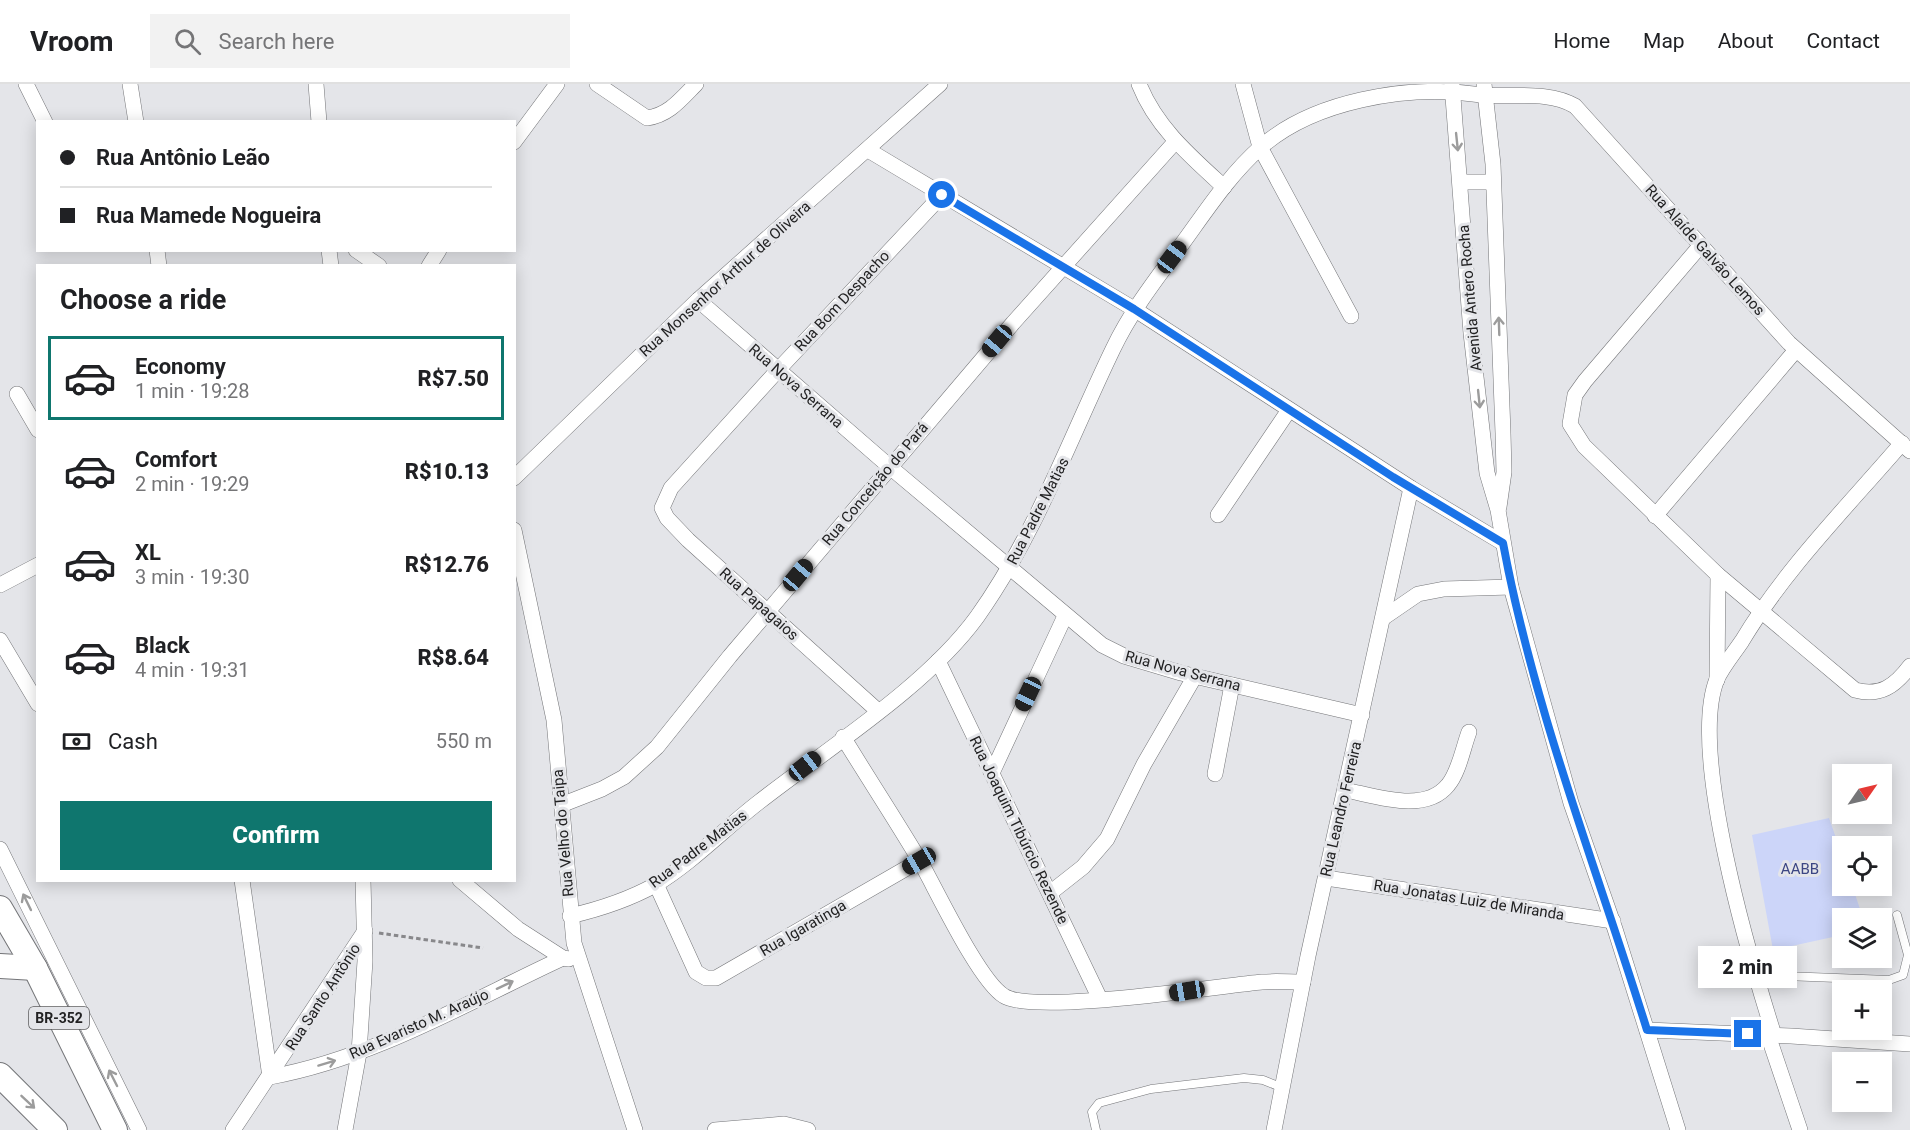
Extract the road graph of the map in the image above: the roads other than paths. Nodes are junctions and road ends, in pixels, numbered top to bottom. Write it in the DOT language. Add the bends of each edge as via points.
graph roads {
  1 [pos="26,84"];
  2 [pos="130,84"];
  3 [pos="316,84"];
  4 [pos="557,84"];
  5 [pos="597,84"];
  6 [pos="696,84"];
  7 [pos="940,84"];
  8 [pos="1139,84"];
  9 [pos="1244,84"];
  10 [pos="1451,88"];
  11 [pos="1484,90"];
  12 [pos="44,120"];
  13 [pos="136,120"];
  14 [pos="319,120"];
  15 [pos="516,139"];
  16 [pos="1175,142"];
  17 [pos="1260,147"];
  18 [pos="868,150"];
  19 [pos="1461,182"];
  20 [pos="1493,182"];
  21 [pos="1224,187"];
  22 [pos="942,195"];
  23 [pos="1701,245"];
  24 [pos="359,252"];
  25 [pos="376,264"];
  26 [pos="1062,267"];
  27 [pos="698,300"];
  28 [pos="1134,309"];
  29 [pos="1351,316"];
  30 [pos="1796,350"];
  31 [pos="778,370"];
  32 [pos="17,394"];
  33 [pos="1289,410"];
  34 [pos="36,427"];
  35 [pos="1906,447"];
  36 [pos="890,467"];
  37 [pos="516,476"];
  38 [pos="671,488"];
  39 [pos="1411,488"];
  40 [pos="1498,510"];
  41 [pos="1218,515"];
  42 [pos="1655,516"];
  43 [pos="516,540"];
  44 [pos="1503,543"];
  45 [pos="36,565"];
  46 [pos="1009,568"];
  47 [pos="1718,575"];
  48 [pos="0,585"];
  49 [pos="1511,587"];
  50 [pos="767,611"];
  51 [pos="1759,611"];
  52 [pos="1065,616"];
  53 [pos="1383,618"];
  54 [pos="0,640"];
  55 [pos="938,661"];
  56 [pos="1910,666"];
  57 [pos="1195,676"];
  58 [pos="1717,680"];
  59 [pos="1232,685"];
  60 [pos="36,701"];
  61 [pos="878,711"];
  62 [pos="1362,715"];
  63 [pos="1469,732"];
  64 [pos="843,737"];
  65 [pos="992,773"];
  66 [pos="1215,774"];
  67 [pos="1345,790"];
  68 [pos="561,805"];
  69 [pos="0,849"];
  70 [pos="919,861"];
  71 [pos="1326,878"];
  72 [pos="242,882"];
  73 [pos="363,882"];
  74 [pos="462,882"];
  75 [pos="656,884"];
  76 [pos="1050,893"];
  77 [pos="0,908"];
  78 [pos="1897,915"];
  79 [pos="570,916"];
  80 [pos="1612,921"];
  81 [pos="365,931"];
  82 [pos="563,958"];
  83 [pos="578,961"];
  84 [pos="0,966"];
  85 [pos="34,968"];
  86 [pos="1756,975"];
  87 [pos="1907,975"];
  88 [pos="1303,982"];
  89 [pos="1100,999"];
  90 [pos="1647,1030"];
  91 [pos="1771,1035"];
  92 [pos="1909,1048"];
  93 [pos="359,1053"];
  94 [pos="0,1075"];
  95 [pos="270,1077"];
  96 [pos="1283,1088"];
  97 [pos="757,1128"];
  98 [pos="55,1130"];
  99 [pos="115,1130"];
  100 [pos="139,1130"];
  101 [pos="233,1130"];
  102 [pos="345,1130"];
  103 [pos="635,1130"];
  104 [pos="715,1130"];
  105 [pos="808,1130"];
  106 [pos="1096,1130"];
  107 [pos="1274,1130"];
  108 [pos="1678,1130"];
  109 [pos="1800,1130"];
  1 -- 12 [label="street"];
  2 -- 13 [label="street"];
  3 -- 14 [label="street"];
  4 -- 15 [label="street"];
  5 -- 6 [label="street" via="647,118 660,116 673,107"];
  7 -- 18 [label="street, Rua Monsenhor Arthur de Oliveira"];
  8 -- 16 [label="street" via="1147,105"];
  9 -- 17 [label="street"];
  10 -- 11 [label="street, Rua Alaíde Galvão Lemos"];
  10 -- 17 [label="street, Rua Padre Matias" via="1386,95 1311,116"];
  10 -- 19 [label="street, Avenida Antero Rocha, one-way"];
  11 -- 20 [label="street, Avenida Antero Rocha"];
  11 -- 23 [label="street, Rua Alaíde Galvão Lemos" via="1560,97 1575,106"];
  16 -- 21 [label="street"];
  16 -- 26 [label="street, Rua Conceição do Pará"];
  17 -- 21 [label="street, Rua Padre Matias"];
  17 -- 29 [label="street"];
  18 -- 22 [label="street"];
  18 -- 27 [label="street, Rua Monsenhor Arthur de Oliveira"];
  19 -- 20 [label="street"];
  19 -- 40 [label="street, Avenida Antero Rocha, one-way" via="1471,333 1487,473"];
  40 -- 20 [label="street, Avenida Antero Rocha, one-way" via="1504,472"];
  21 -- 28 [label="street, Rua Padre Matias"];
  22 -- 26 [label="street"];
  22 -- 31 [label="street, Rua Bom Despacho"];
  23 -- 30 [label="street, Rua Alaíde Galvão Lemos"];
  23 -- 42 [label="street" via="1585,381 1575,395 1570,424 1584,446"];
  24 -- 25 [label="street"];
  26 -- 28 [label="street"];
  26 -- 36 [label="street, Rua Conceição do Pará"];
  27 -- 31 [label="street, Rua Nova Serrana"];
  27 -- 37 [label="street, Rua Monsenhor Arthur de Oliveira"];
  28 -- 33 [label="street"];
  28 -- 46 [label="street, Rua Padre Matias" via="1030,532"];
  30 -- 35 [label="street, Rua Alaíde Galvão Lemos"];
  30 -- 42 [label="street"];
  31 -- 36 [label="street, Rua Nova Serrana"];
  31 -- 38 [label="street, Rua Bom Despacho"];
  32 -- 34 [label="street"];
  33 -- 39 [label="street"];
  33 -- 41 [label="street"];
  35 -- 51 [label="street"];
  36 -- 46 [label="street, Rua Nova Serrana"];
  36 -- 50 [label="street, Rua Conceição do Pará"];
  38 -- 50 [label="street, Rua Papagaios" via="662,508 667,518"];
  39 -- 44 [label="street"];
  39 -- 53 [label="street, Rua Leandro Ferreira"];
  40 -- 44 [label="street, Avenida Antero Rocha"];
  42 -- 47 [label="street"];
  43 -- 68 [label="street, Rua Velho do Taipa" via="554,720"];
  44 -- 49 [label="street, Avenida Antero Rocha"];
  45 -- 48 [label="street"];
  46 -- 52 [label="street, Rua Nova Serrana"];
  46 -- 55 [label="street, Rua Padre Matias" via="975,619"];
  47 -- 51 [label="street"];
  47 -- 58 [label="street"];
  49 -- 53 [label="street" via="1444,589 1418,594"];
  49 -- 80 [label="street, Avenida Antero Rocha" via="1571,803"];
  50 -- 61 [label="street, Rua Papagaios"];
  50 -- 68 [label="street, Rua Conceição do Pará" via="657,747 624,777"];
  51 -- 56 [label="street" via="1855,690 1871,694 1885,689"];
  51 -- 58 [label="street"];
  52 -- 57 [label="street, Rua Nova Serrana" via="1102,645 1124,656"];
  52 -- 65 [label="street"];
  53 -- 62 [label="street, Rua Leandro Ferreira"];
  54 -- 60 [label="street"];
  55 -- 61 [label="street, Rua Padre Matias"];
  55 -- 65 [label="street, Rua Joaquim Tibúrcio Rezende"];
  57 -- 59 [label="street, Rua Nova Serrana"];
  57 -- 76 [label="street" via="1102,846"];
  58 -- 86 [label="street" via="1710,715 1717,809"];
  59 -- 62 [label="street, Rua Nova Serrana"];
  59 -- 66 [label="street"];
  61 -- 64 [label="street, Rua Padre Matias"];
  62 -- 67 [label="street, Rua Leandro Ferreira"];
  63 -- 67 [label="street" via="1450,783 1438,795 1400,801"];
  64 -- 70 [label="street"];
  64 -- 75 [label="street, Rua Padre Matias"];
  65 -- 76 [label="street, Rua Joaquim Tibúrcio Rezende"];
  67 -- 71 [label="street, Rua Leandro Ferreira"];
  68 -- 79 [label="street, Rua Velho do Taipa"];
  100 -- 69 [label="street, one-way"];
  70 -- 75 [label="street, Rua Igaratinga" via="716,978 696,972"];
  70 -- 89 [label="street" via="973,956 1004,996 1039,1001"];
  71 -- 80 [label="street, Rua Jonatas Luiz de Miranda"];
  71 -- 88 [label="street, Rua Leandro Ferreira"];
  72 -- 95 [label="street"];
  73 -- 81 [label="street"];
  74 -- 82 [label="street" via="518,929"];
  75 -- 79 [label="street, Rua Padre Matias" via="611,906"];
  76 -- 89 [label="street, Rua Joaquim Tibúrcio Rezende"];
  77 -- 85 [label="main road, BR-352"];
  78 -- 87 [label="lane" via="1908,955"];
  79 -- 83 [label="street, Rua Velho do Taipa"];
  80 -- 90 [label="street, Avenida Antero Rocha"];
  81 -- 93 [label="street"];
  81 -- 95 [label="street, Rua Santo Antônio"];
  82 -- 83 [label="street"];
  93 -- 82 [label="street, Rua Evaristo M. Araújo, one-way"];
  83 -- 103 [label="street, Rua Velho do Taipa"];
  84 -- 85 [label="main road"];
  85 -- 99 [label="main road, BR-352"];
  86 -- 87 [label="lane" via="1889,980"];
  86 -- 91 [label="street"];
  88 -- 89 [label="street" via="1266,981"];
  88 -- 96 [label="street, Rua Leandro Ferreira"];
  90 -- 91 [label="street"];
  90 -- 108 [label="street, Avenida Antero Rocha"];
  91 -- 92 [label="street"];
  91 -- 109 [label="street"];
  95 -- 93 [label="street, Rua Evaristo M. Araújo, one-way"];
  93 -- 102 [label="street"];
  94 -- 98 [label="main road, one-way"];
  95 -- 101 [label="street, Rua Santo Antônio"];
  96 -- 106 [label="lane" via="1244,1078 1151,1089 1099,1103 1092,1112"];
  96 -- 107 [label="street, Rua Leandro Ferreira"];
  97 -- 104 [label="street"];
  97 -- 105 [label="street" via="784,1124"];
}
